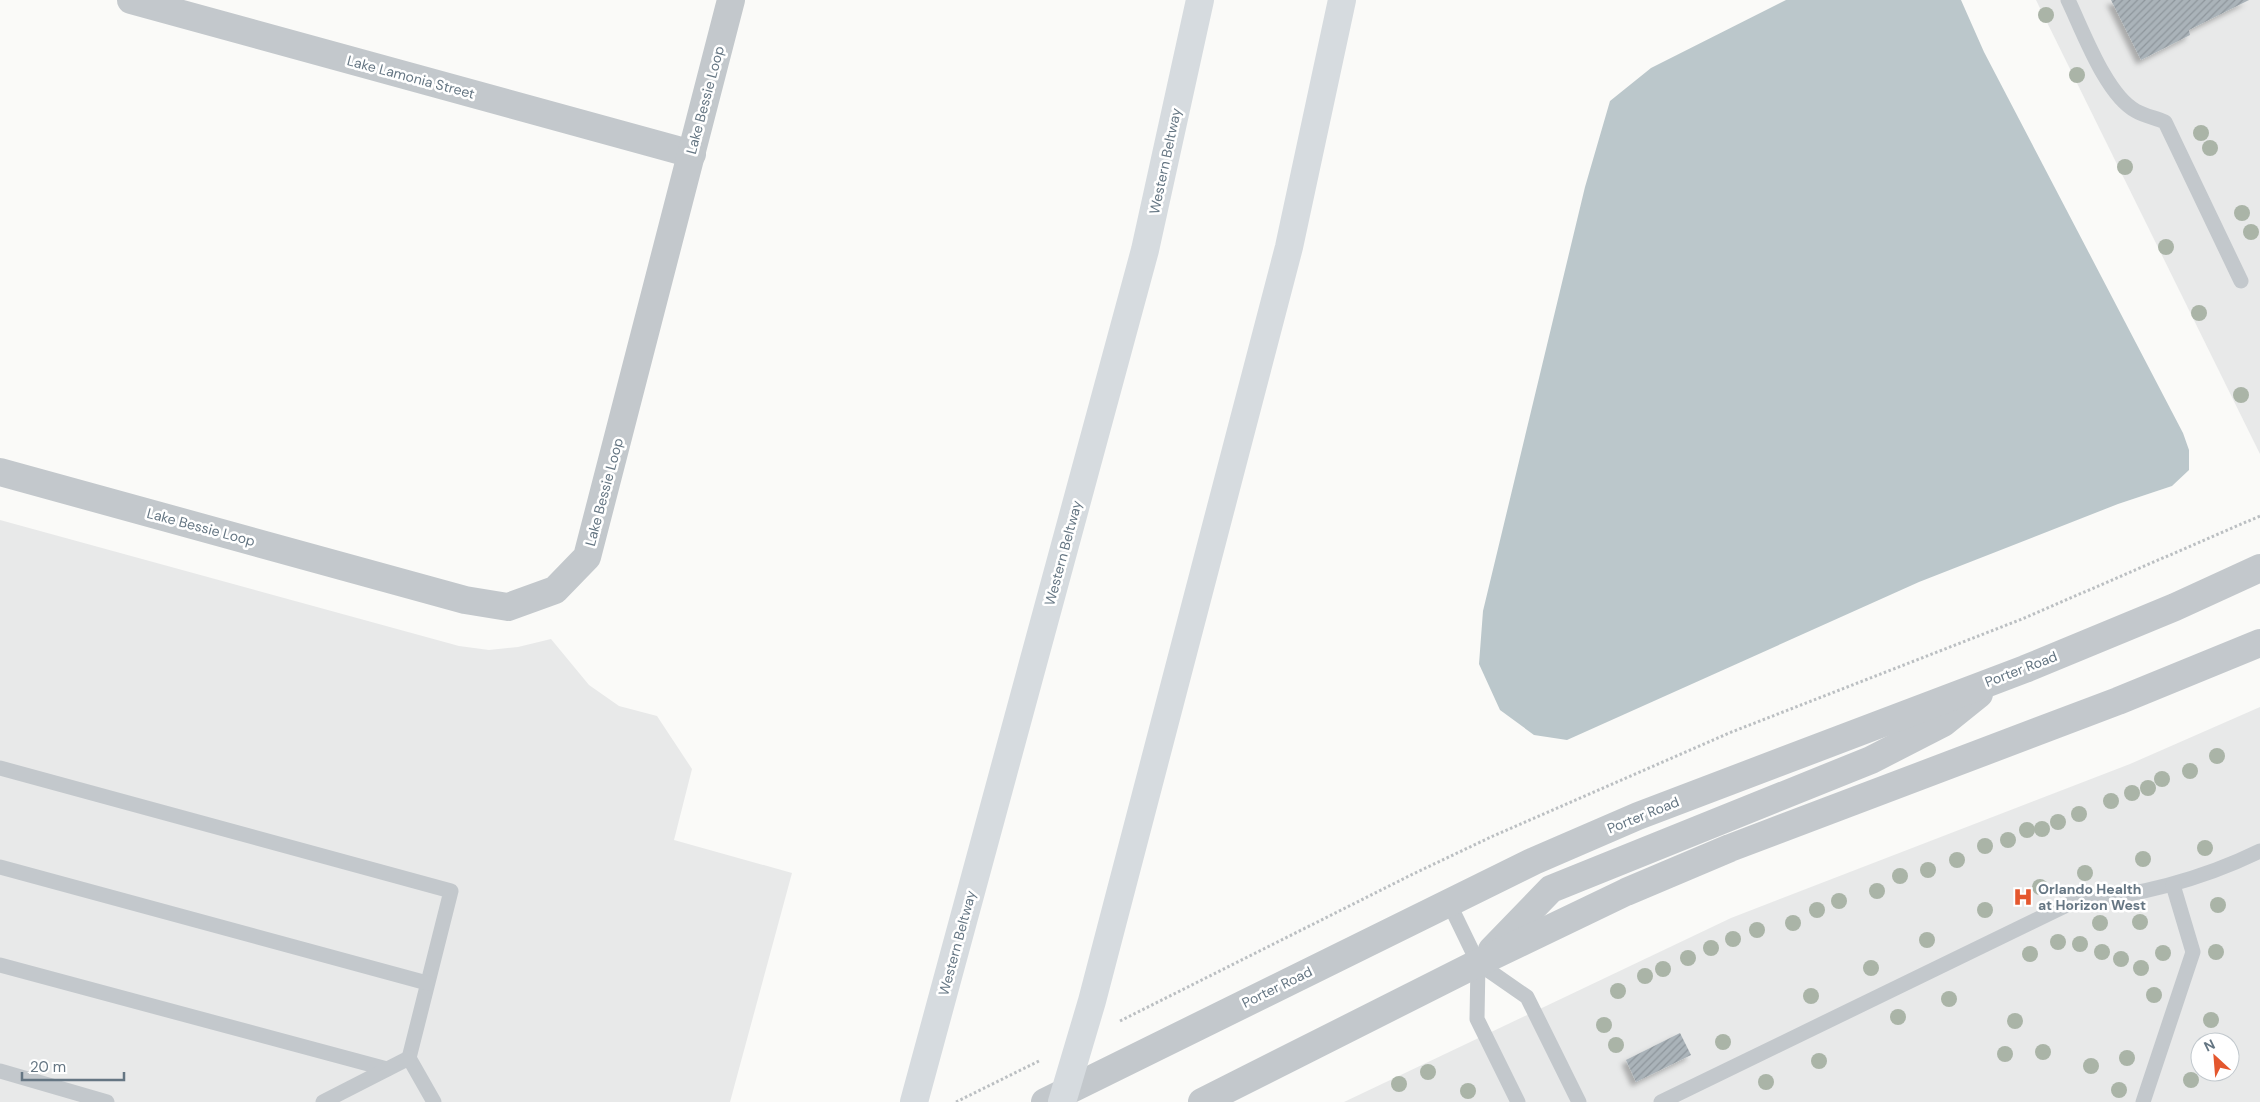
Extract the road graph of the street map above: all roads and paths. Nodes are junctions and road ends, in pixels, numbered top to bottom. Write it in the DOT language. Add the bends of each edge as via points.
graph roads {
  1 [pos="131,0"];
  2 [pos="731,0"];
  3 [pos="1200,0"];
  4 [pos="1342,0"];
  5 [pos="2068,0"];
  6 [pos="692,154"];
  7 [pos="2241,281"];
  8 [pos="0,472"];
  9 [pos="2260,568"];
  10 [pos="2260,643"];
  11 [pos="1996,680"];
  12 [pos="0,768"];
  13 [pos="2260,851"];
  14 [pos="0,867"];
  15 [pos="2173,885"];
  16 [pos="1448,901"];
  17 [pos="1478,963"];
  18 [pos="0,965"];
  19 [pos="428,983"];
  20 [pos="409,1058"];
  21 [pos="387,1069"];
  22 [pos="0,1072"];
  23 [pos="915,1099"];
  24 [pos="107,1102"];
  25 [pos="323,1102"];
  26 [pos="434,1102"];
  27 [pos="1045,1102"];
  28 [pos="1062,1102"];
  29 [pos="1202,1102"];
  30 [pos="1518,1102"];
  31 [pos="1579,1102"];
  32 [pos="1661,1102"];
  33 [pos="2143,1102"];
  1 -- 6 [label="street, Lake Lamonia Street"];
  2 -- 6 [label="street, Lake Bessie Loop"];
  3 -- 23 [label="highway, Western Beltway" via="1145,250"];
  4 -- 28 [label="highway" via="1289,247 1092,1001"];
  5 -- 7 [label="lane" via="2118,98 2137,112 2165,122"];
  6 -- 8 [label="street, Lake Bessie Loop" via="587,557 555,590 508,608 465,600"];
  9 -- 11 [label="street, Porter Road" via="2175,607"];
  10 -- 17 [label="street" via="2118,701 1730,848 1626,892"];
  11 -- 16 [label="street, Porter Road" via="1638,816"];
  11 -- 17 [label="street" via="1943,723 1871,760 1551,889"];
  12 -- 19 [label="lane" via="451,891"];
  13 -- 15 [label="lane" via="2226,868"];
  14 -- 19 [label="lane"];
  15 -- 32 [label="lane" via="2120,897 2071,903"];
  15 -- 33 [label="lane" via="2194,952"];
  16 -- 17 [label="lane"];
  16 -- 27 [label="street, Porter Road"];
  17 -- 29 [label="street"];
  17 -- 30 [label="lane" via="1477,1019"];
  17 -- 31 [label="lane" via="1526,996"];
  18 -- 21 [label="lane"];
  19 -- 20 [label="lane"];
  20 -- 21 [label="lane"];
  20 -- 26 [label="lane"];
  21 -- 25 [label="lane"];
  22 -- 24 [label="lane"];
}
